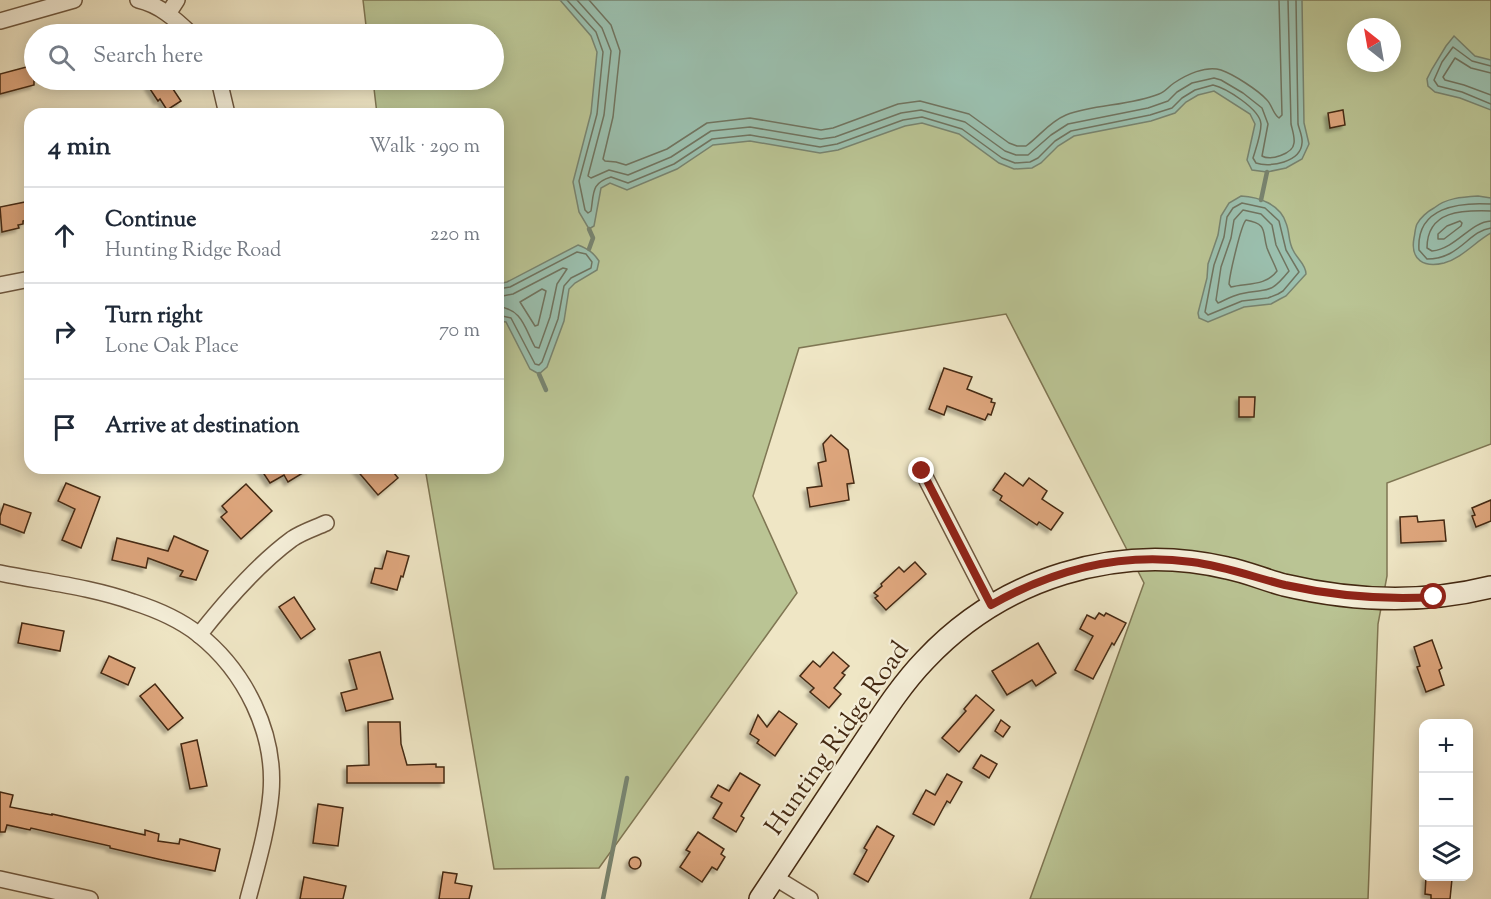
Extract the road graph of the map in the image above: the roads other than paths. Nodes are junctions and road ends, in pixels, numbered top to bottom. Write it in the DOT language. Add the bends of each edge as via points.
graph roads {
  1 [pos="74,0"];
  2 [pos="138,0"];
  3 [pos="177,0"];
  4 [pos="168,14"];
  5 [pos="0,21"];
  6 [pos="180,24"];
  7 [pos="221,90"];
  8 [pos="226,108"];
  9 [pos="24,280"];
  10 [pos="0,285"];
  11 [pos="922,471"];
  12 [pos="326,523"];
  13 [pos="0,573"];
  14 [pos="1491,587"];
  15 [pos="991,605"];
  16 [pos="199,635"];
  17 [pos="774,877"];
  18 [pos="0,879"];
  19 [pos="90,899"];
  20 [pos="248,899"];
  21 [pos="760,899"];
  22 [pos="810,899"];
  1 -- 5 [label="street"];
  2 -- 4 [label="street"];
  3 -- 4 [label="street"];
  4 -- 6 [label="street"];
  7 -- 8 [label="street"];
  9 -- 10 [label="street"];
  11 -- 15 [label="street"];
  12 -- 16 [label="street" via="294,538 273,556"];
  13 -- 16 [label="street" via="133,602"];
  14 -- 15 [label="street, Hunting Ridge Road" via="1434,597 1365,598 1301,588 1218,566 1136,560 1064,572"];
  15 -- 17 [label="street, Hunting Ridge Road" via="945,639 909,676"];
  16 -- 20 [label="street" via="225,660 243,685 266,735 272,790"];
  17 -- 21 [label="street, Hunting Ridge Road"];
  17 -- 22 [label="street"];
  18 -- 19 [label="street"];
}
